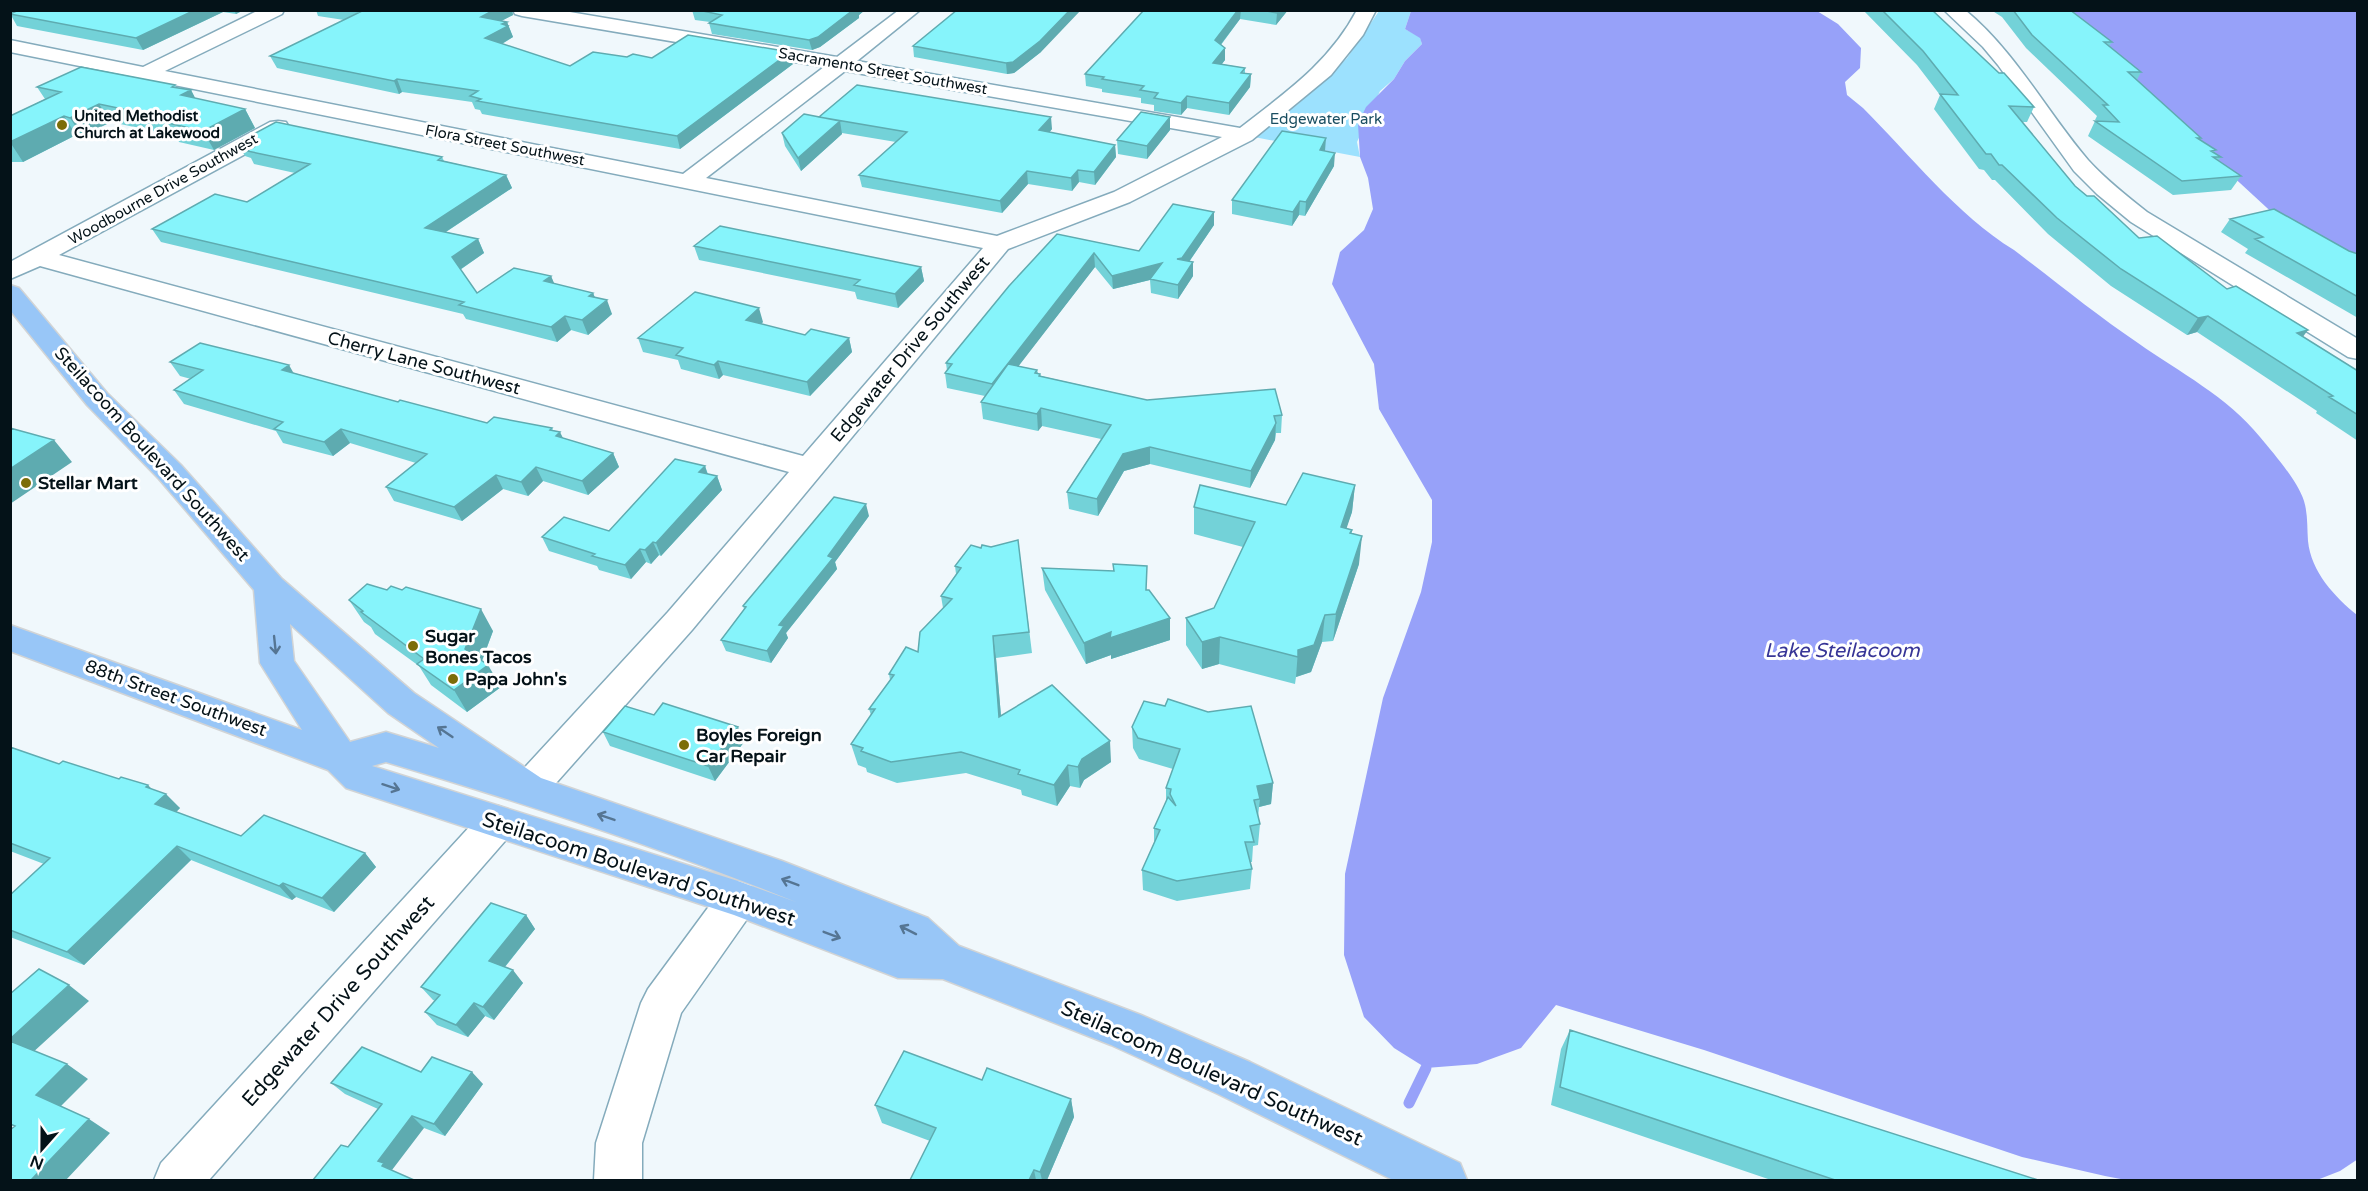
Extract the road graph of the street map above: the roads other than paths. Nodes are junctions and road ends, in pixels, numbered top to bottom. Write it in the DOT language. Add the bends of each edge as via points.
graph roads {
  1 [pos="275,10"];
  2 [pos="522,10"];
  3 [pos="911,10"];
  4 [pos="1367,10"];
  5 [pos="1953,10"];
  6 [pos="585,16"];
  7 [pos="10,46"];
  8 [pos="842,63"];
  9 [pos="145,73"];
  10 [pos="315,107"];
  11 [pos="1244,135"];
  12 [pos="687,182"];
  13 [pos="999,244"];
  14 [pos="37,257"];
  15 [pos="10,272"];
  16 [pos="10,293"];
  17 [pos="2358,351"];
  18 [pos="811,468"];
  19 [pos="270,587"];
  20 [pos="10,637"];
  21 [pos="341,759"];
  22 [pos="528,789"];
  23 [pos="498,822"];
  24 [pos="738,899"];
  25 [pos="944,960"];
  26 [pos="178,1180"];
  27 [pos="618,1180"];
  28 [pos="1443,1180"];
  1 -- 9 [label="street"];
  2 -- 6 [label="street, Sacramento Street Southwest"];
  3 -- 8 [label="street"];
  4 -- 11 [label="street, Edgewater Drive Southwest" via="1356,31 1323,71"];
  5 -- 17 [label="street" via="2007,62 2073,156 2111,195 2139,217"];
  6 -- 8 [label="street, Sacramento Street Southwest"];
  7 -- 9 [label="street, Flora Street Southwest"];
  8 -- 11 [label="street, Sacramento Street Southwest"];
  8 -- 12 [label="street"];
  9 -- 10 [label="street, Flora Street Southwest"];
  10 -- 12 [label="street, Flora Street Southwest"];
  10 -- 14 [label="street, Woodbourne Drive Southwest"];
  11 -- 13 [label="street, Edgewater Drive Southwest" via="1122,197"];
  12 -- 13 [label="street, Flora Street Southwest"];
  13 -- 18 [label="street, Edgewater Drive Southwest"];
  14 -- 15 [label="street, Woodbourne Drive Southwest"];
  14 -- 18 [label="street, Cherry Lane Southwest"];
  16 -- 19 [label="main road, Steilacoom Boulevard Southwest" via="97,399 171,472"];
  18 -- 22 [label="street, Edgewater Drive Southwest"];
  19 -- 21 [label="main road, Steilacoom Boulevard Southwest, one-way" via="277,663"];
  22 -- 19 [label="main road, Steilacoom Boulevard Southwest, one-way" via="401,703"];
  20 -- 21 [label="main road, 88th Street Southwest"];
  21 -- 22 [label="main road, Steilacoom Boulevard Southwest" via="386,747"];
  21 -- 23 [label="main road, Steilacoom Boulevard Southwest, one-way" via="359,777"];
  25 -- 22 [label="main road, Steilacoom Boulevard Southwest, one-way" via="913,931 768,873"];
  23 -- 24 [label="main road, Steilacoom Boulevard Southwest"];
  23 -- 26 [label="street, Edgewater Drive Southwest"];
  24 -- 25 [label="main road, Steilacoom Boulevard Southwest, one-way" via="898,959"];
  24 -- 27 [label="street" via="663,1003 620,1143"];
  25 -- 28 [label="main road, Steilacoom Boulevard Southwest" via="1126,1029"];
}
